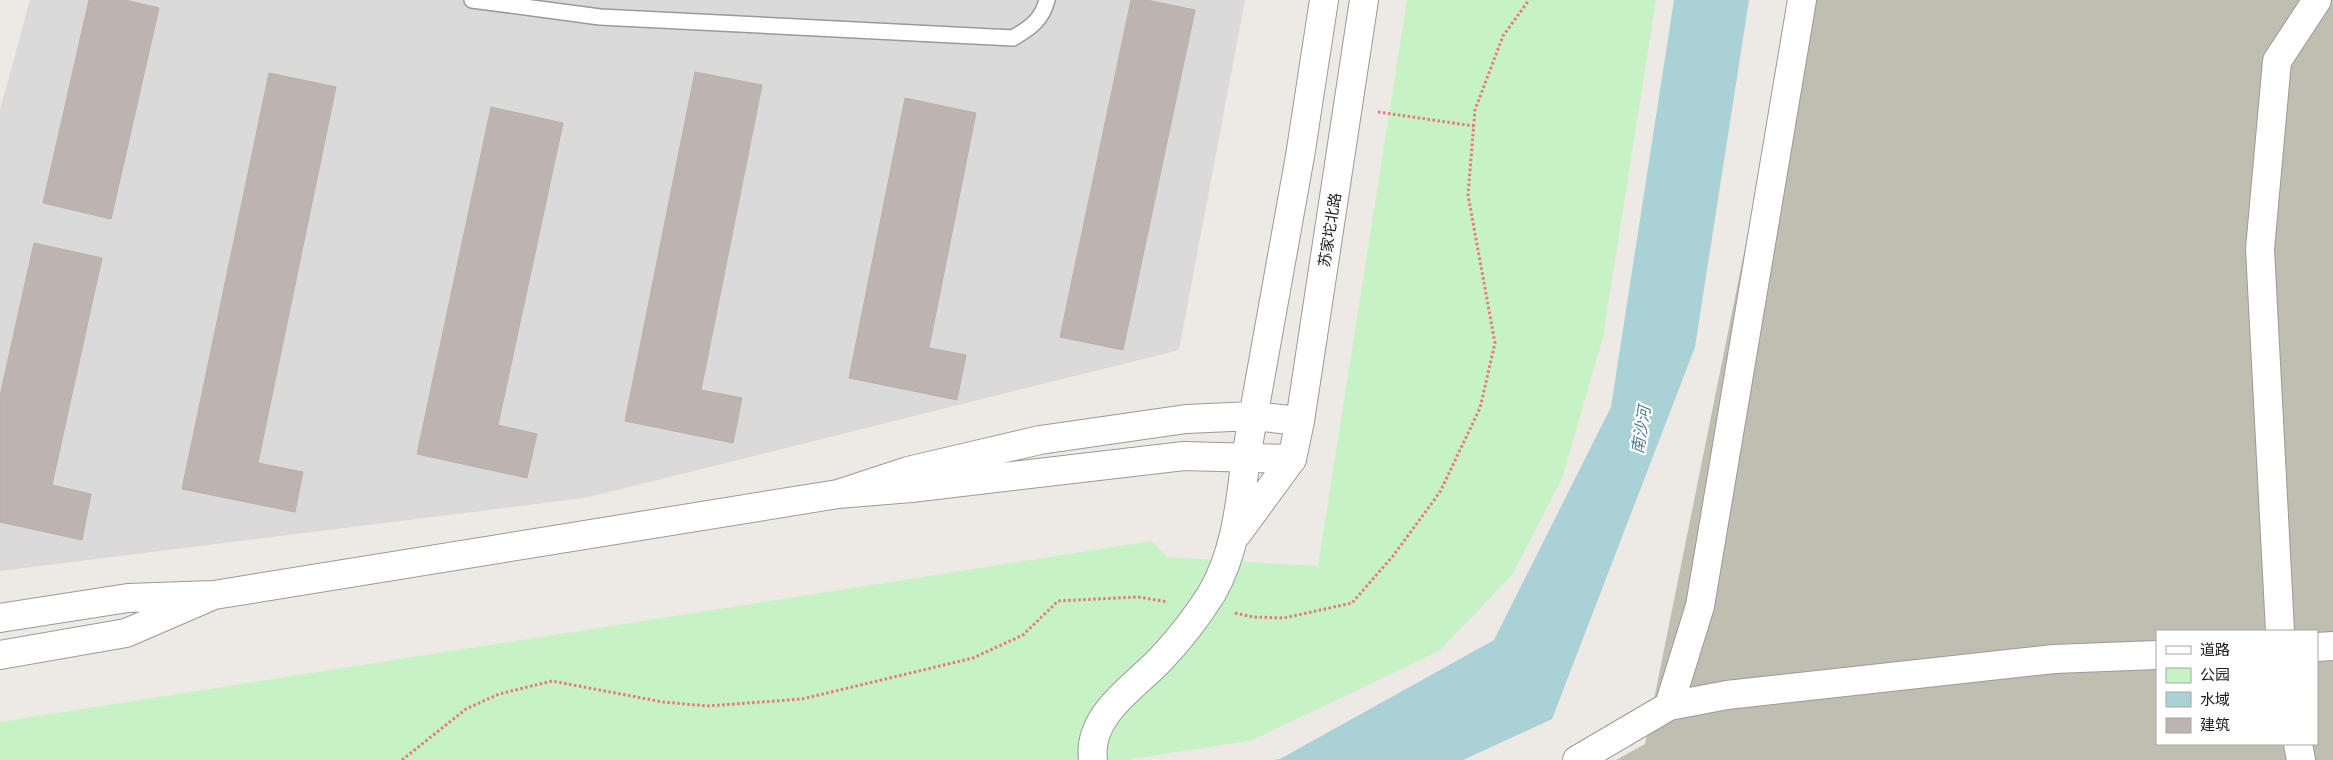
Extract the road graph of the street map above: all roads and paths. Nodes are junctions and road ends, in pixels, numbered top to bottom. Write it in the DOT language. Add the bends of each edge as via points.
graph roads {
  1 [pos="472,0"];
  2 [pos="1047,0"];
  3 [pos="1324,0"];
  4 [pos="1364,0"];
  5 [pos="1529,0"];
  6 [pos="1802,0"];
  7 [pos="2317,0"];
  8 [pos="1348,108"];
  9 [pos="1474,126"];
  10 [pos="1253,416"];
  11 [pos="1300,422"];
  12 [pos="1246,457"];
  13 [pos="1292,459"];
  14 [pos="838,494"];
  15 [pos="1235,537"];
  16 [pos="214,595"];
  17 [pos="1202,607"];
  18 [pos="0,618"];
  19 [pos="2280,630"];
  20 [pos="2333,646"];
  21 [pos="2318,647"];
  22 [pos="0,655"];
  23 [pos="2156,655"];
  24 [pos="1669,706"];
  25 [pos="2298,745"];
  26 [pos="1092,753"];
  27 [pos="402,760"];
  28 [pos="1577,760"];
  29 [pos="2300,760"];
  1 -- 2 [label="lane" via="600,16 1013,38 1034,26 1045,10"];
  3 -- 10 [label="street" via="1300,156"];
  4 -- 8 [label="street, 苏家坨北路"];
  5 -- 9 [label="path" via="1503,36 1475,110"];
  6 -- 24 [label="street" via="1700,606"];
  7 -- 19 [label="street" via="2277,61 2260,249"];
  8 -- 9 [label="path"];
  8 -- 11 [label="street, 苏家坨北路"];
  9 -- 17 [label="path" via="1468,195 1495,343 1480,408 1440,492 1393,556 1352,603 1284,618"];
  10 -- 11 [label="street"];
  10 -- 12 [label="street"];
  10 -- 14 [label="street" via="1186,419 1040,440 908,471"];
  11 -- 13 [label="street, 苏家坨北路"];
  12 -- 13 [label="street"];
  12 -- 14 [label="street" via="1184,456"];
  12 -- 15 [label="street"];
  13 -- 15 [label="street"];
  14 -- 16 [label="street"];
  15 -- 17 [label="street" via="1212,593"];
  16 -- 18 [label="street" via="128,598"];
  16 -- 22 [label="street" via="126,633"];
  17 -- 26 [label="street" via="1160,660 1107,712 1097,730"];
  17 -- 27 [label="path" via="1138,597 1058,601 1023,635 973,658 802,699 707,706 663,702 552,681 499,694 466,708"];
  20 -- 21 [label="street"];
  23 -- 24 [label="street" via="2044,660 1727,695"];
  24 -- 28 [label="street"];
  25 -- 29 [label="street"];
}
